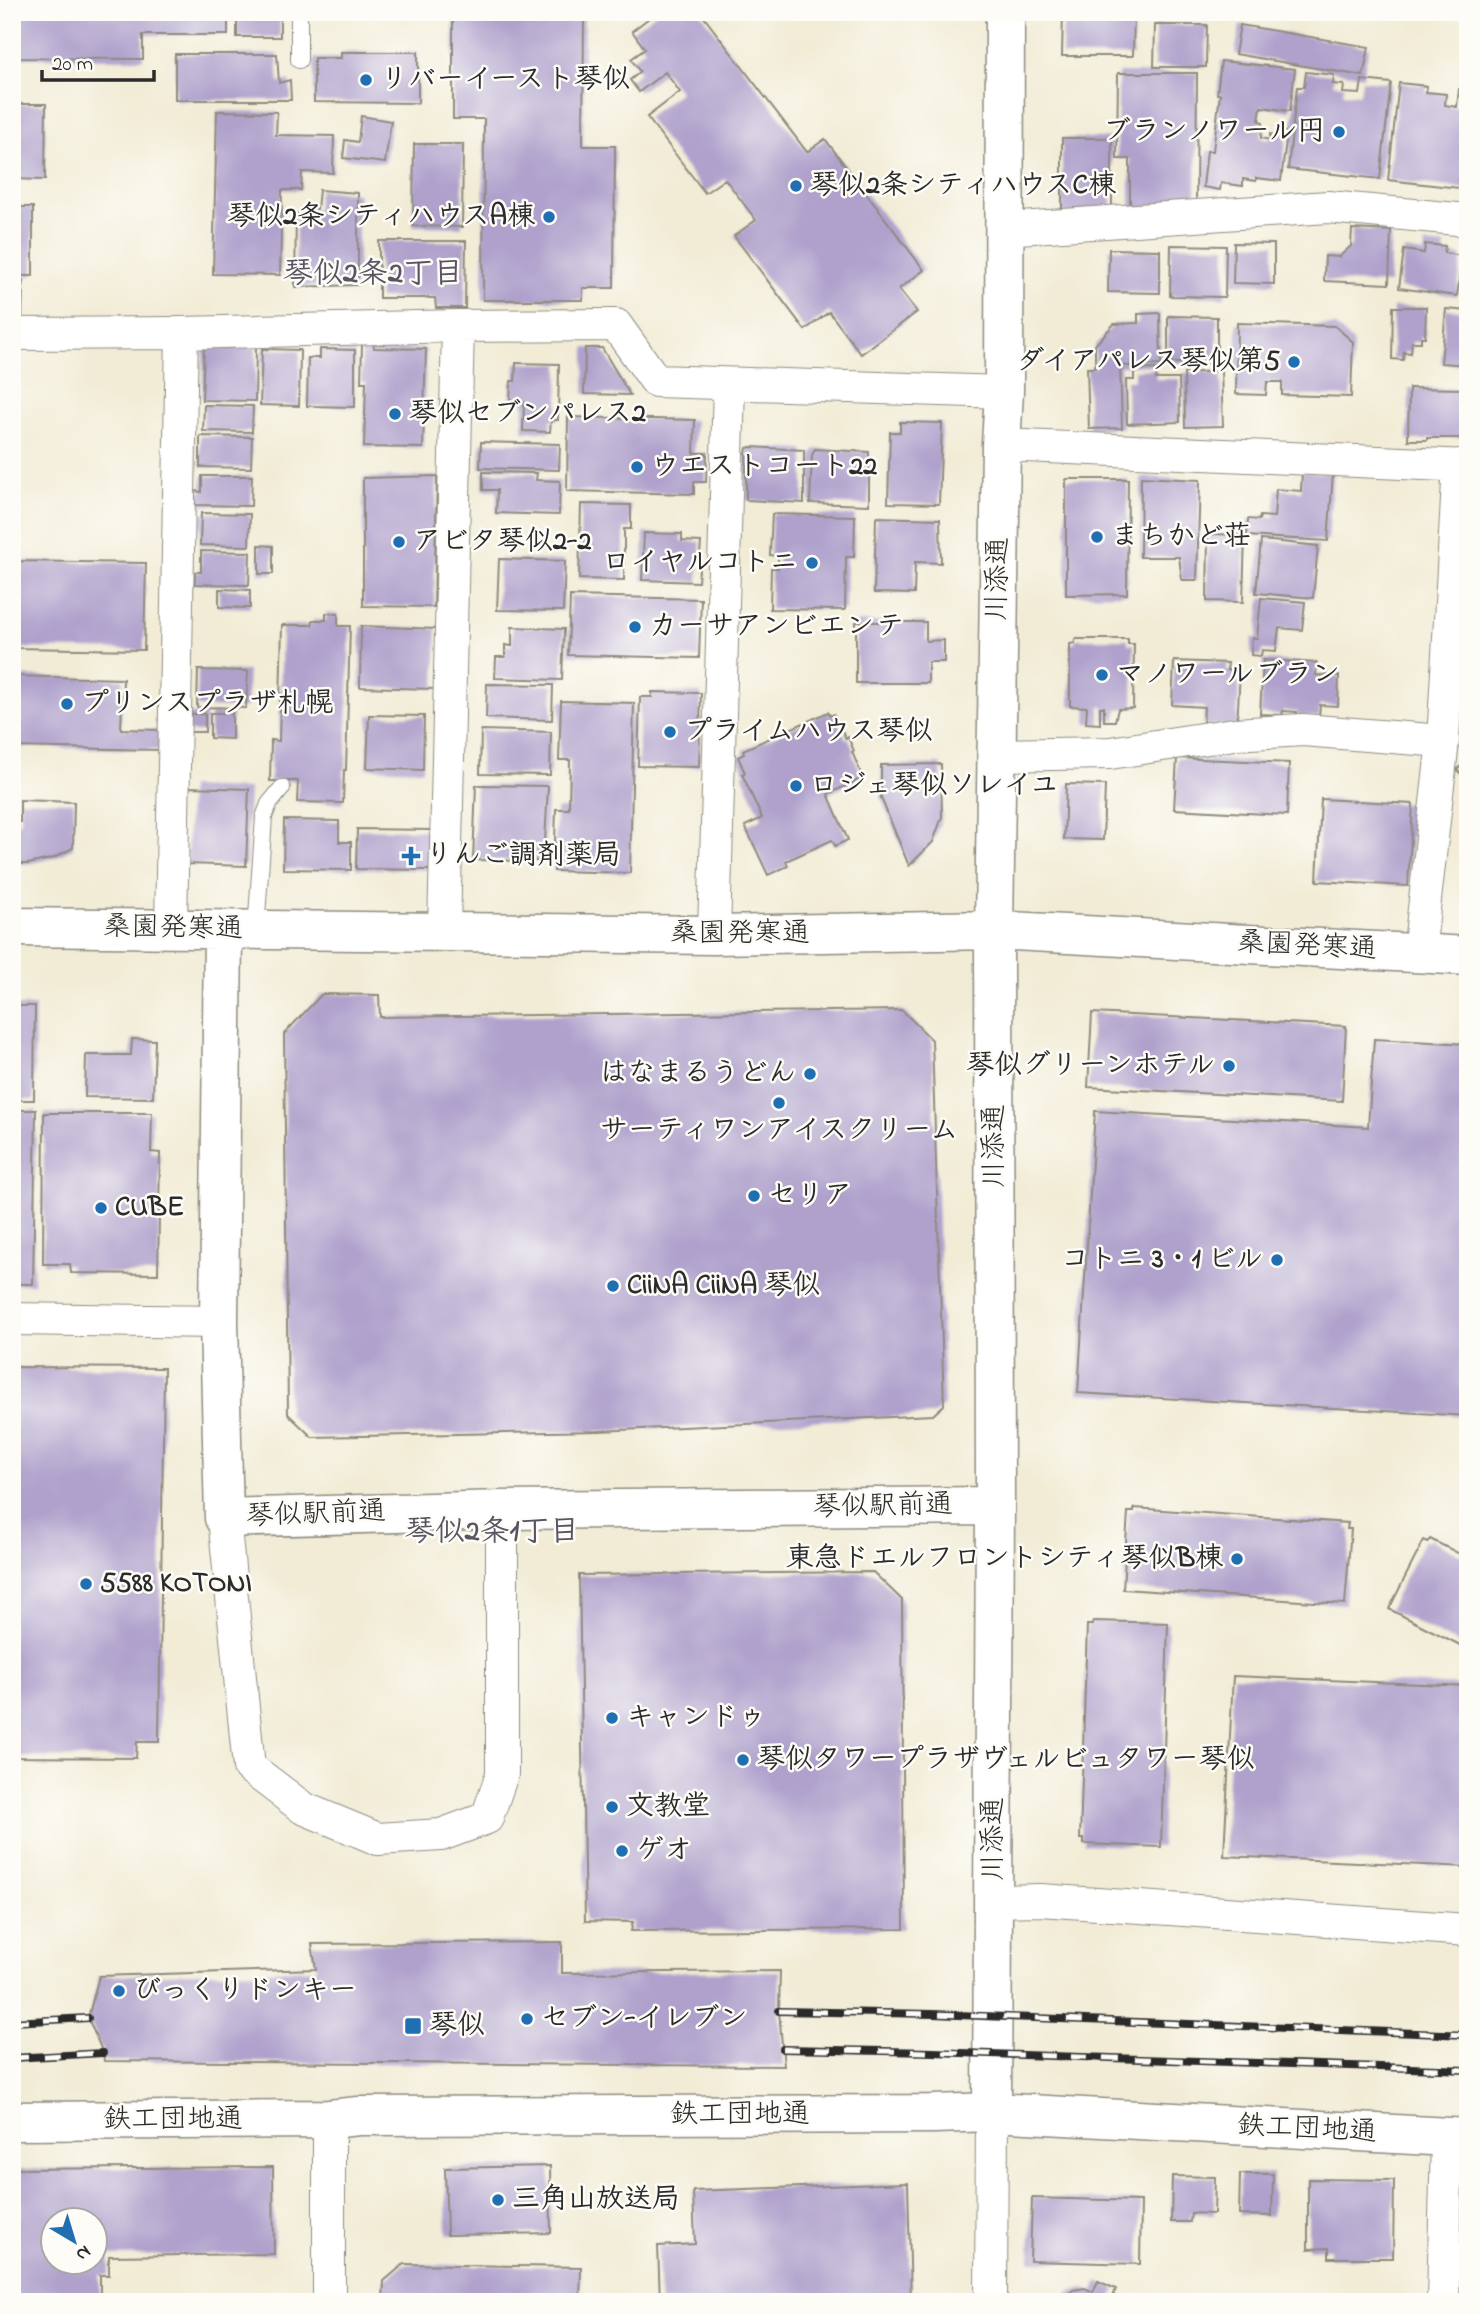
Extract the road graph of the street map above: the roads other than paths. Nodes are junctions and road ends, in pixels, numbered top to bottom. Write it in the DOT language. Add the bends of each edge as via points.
graph roads {
  1 [pos="299,12"];
  2 [pos="1005,12"];
  3 [pos="299,60"];
  4 [pos="1468,220"];
  5 [pos="1005,229"];
  6 [pos="458,326"];
  7 [pos="182,333"];
  8 [pos="12,334"];
  9 [pos="729,384"];
  10 [pos="1004,392"];
  11 [pos="1001,445"];
  12 [pos="1464,466"];
  13 [pos="1460,597"];
  14 [pos="1443,741"];
  15 [pos="997,755"];
  16 [pos="282,788"];
  17 [pos="12,927"];
  18 [pos="171,928"];
  19 [pos="239,930"];
  20 [pos="994,930"];
  21 [pos="444,932"];
  22 [pos="714,935"];
  23 [pos="1419,953"];
  24 [pos="1468,956"];
  25 [pos="12,1319"];
  26 [pos="219,1322"];
  27 [pos="995,1506"];
  28 [pos="502,1510"];
  29 [pos="224,1518"];
  30 [pos="994,1901"];
  31 [pos="1468,1930"];
  32 [pos="992,2112"];
  33 [pos="329,2119"];
  34 [pos="12,2121"];
  35 [pos="1457,2138"];
  36 [pos="329,2302"];
  37 [pos="991,2302"];
  38 [pos="1443,2302"];
  1 -- 3 [label="lane"];
  2 -- 5 [label="street, 川添通"];
  4 -- 5 [label="street" via="1328,207"];
  5 -- 10 [label="street, 川添通"];
  6 -- 7 [label="street"];
  6 -- 9 [label="street" via="616,326 656,382"];
  6 -- 21 [label="street"];
  7 -- 8 [label="street"];
  7 -- 18 [label="street"];
  9 -- 10 [label="street"];
  9 -- 22 [label="street"];
  10 -- 11 [label="street, 川添通"];
  11 -- 12 [label="street"];
  11 -- 15 [label="street, 川添通"];
  12 -- 13 [label="street"];
  13 -- 14 [label="street"];
  14 -- 15 [label="street" via="1303,730 1234,734 1110,753"];
  14 -- 23 [label="street"];
  15 -- 20 [label="street, 川添通"];
  16 -- 19 [label="lane" via="264,817"];
  17 -- 18 [label="street, 桑園発寒通"];
  18 -- 19 [label="street, 桑園発寒通"];
  19 -- 21 [label="street, 桑園発寒通"];
  19 -- 26 [label="street, 琴似駅前通"];
  20 -- 22 [label="street, 桑園発寒通"];
  20 -- 23 [label="street, 桑園発寒通"];
  20 -- 27 [label="street, 川添通"];
  21 -- 22 [label="street, 桑園発寒通"];
  23 -- 24 [label="street, 桑園発寒通"];
  25 -- 26 [label="street"];
  26 -- 29 [label="street, 琴似駅前通"];
  27 -- 28 [label="street, 琴似駅前通"];
  27 -- 30 [label="street, 川添通"];
  28 -- 29 [label="street, 琴似駅前通"];
  28 -- 29 [label="street" via="502,1774 487,1818 440,1835 378,1839 303,1808 249,1767"];
  30 -- 31 [label="street" via="1040,1900"];
  30 -- 32 [label="street, 川添通"];
  32 -- 33 [label="street, 鉄工団地通"];
  32 -- 35 [label="street, 鉄工団地通"];
  32 -- 37 [label="street"];
  33 -- 34 [label="street, 鉄工団地通"];
  33 -- 36 [label="street"];
  35 -- 38 [label="street"];
}
